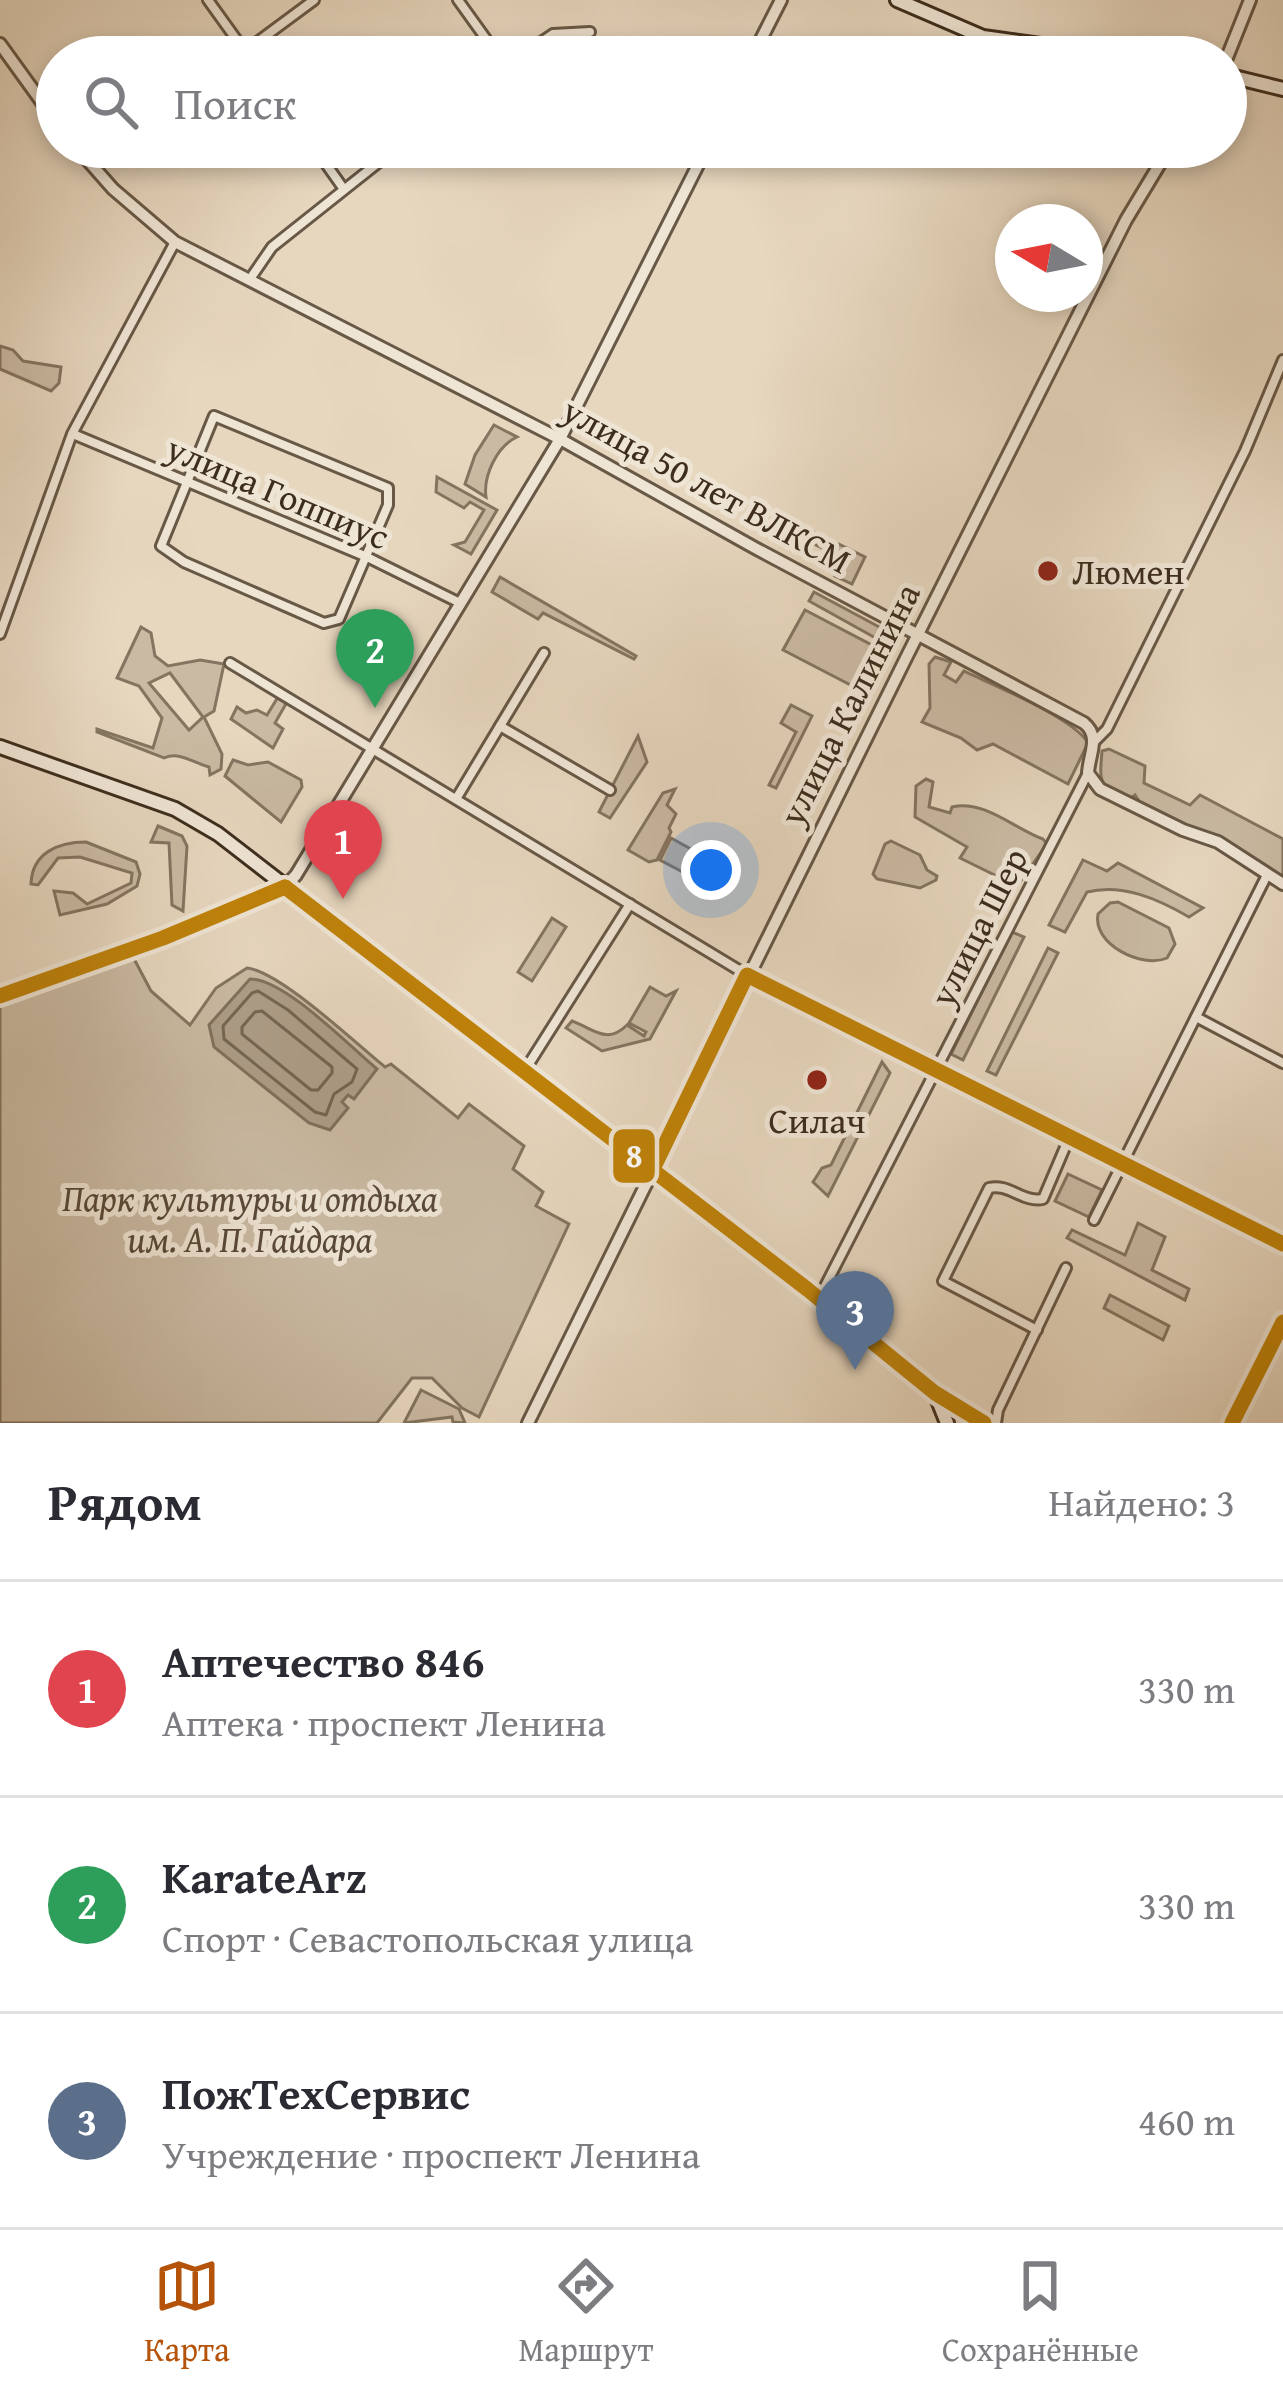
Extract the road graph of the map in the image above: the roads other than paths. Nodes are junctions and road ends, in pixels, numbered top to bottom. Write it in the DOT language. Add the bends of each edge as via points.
graph roads {
  1 [pos="208,0"];
  2 [pos="314,0"];
  3 [pos="458,0"];
  4 [pos="781,0"];
  5 [pos="897,0"];
  6 [pos="1250,0"];
  7 [pos="590,32"];
  8 [pos="231,36"];
  9 [pos="268,36"];
  10 [pos="484,36"];
  11 [pos="551,36"];
  12 [pos="763,36"];
  13 [pos="981,36"];
  14 [pos="1236,36"];
  15 [pos="0,44"];
  16 [pos="1247,81"];
  17 [pos="1283,89"];
  18 [pos="36,94"];
  19 [pos="95,168"];
  20 [pos="329,168"];
  21 [pos="370,168"];
  22 [pos="696,168"];
  23 [pos="1157,168"];
  24 [pos="343,188"];
  25 [pos="175,242"];
  26 [pos="250,279"];
  27 [pos="1283,360"];
  28 [pos="72,434"];
  29 [pos="560,439"];
  30 [pos="186,482"];
  31 [pos="367,557"];
  32 [pos="461,603"];
  33 [pos="919,633"];
  34 [pos="0,634"];
  35 [pos="544,653"];
  36 [pos="230,664"];
  37 [pos="500,726"];
  38 [pos="1095,741"];
  39 [pos="0,747"];
  40 [pos="371,751"];
  41 [pos="1088,773"];
  42 [pos="610,790"];
  43 [pos="456,800"];
  44 [pos="1267,875"];
  45 [pos="1283,884"];
  46 [pos="285,887"];
  47 [pos="630,904"];
  48 [pos="747,975"];
  49 [pos="0,996"];
  50 [pos="1196,1017"];
  51 [pos="1283,1063"];
  52 [pos="936,1070"];
  53 [pos="524,1071"];
  54 [pos="1069,1138"];
  55 [pos="1122,1165"];
  56 [pos="652,1171"];
  57 [pos="1094,1220"];
  58 [pos="1283,1244"];
  59 [pos="1066,1268"];
  60 [pos="818,1298"];
  61 [pos="1283,1322"];
  62 [pos="1037,1330"];
  63 [pos="935,1394"];
  64 [pos="529,1423"];
  65 [pos="947,1423"];
  66 [pos="984,1423"];
  67 [pos="996,1423"];
  68 [pos="1232,1423"];
  1 -- 8 [label="street"];
  2 -- 9 [label="street"];
  3 -- 10 [label="street"];
  4 -- 12 [label="street"];
  5 -- 13 [label="main road"];
  6 -- 14 [label="street"];
  7 -- 11 [label="street"];
  15 -- 18 [label="street"];
  16 -- 17 [label="main road"];
  19 -- 25 [label="street, улица 50 лет ВЛКСМ"];
  20 -- 24 [label="street"];
  21 -- 24 [label="street"];
  22 -- 29 [label="street"];
  23 -- 33 [label="street, улица Калинина"];
  24 -- 26 [label="street" via="272,247"];
  25 -- 26 [label="street, улица 50 лет ВЛКСМ"];
  25 -- 28 [label="street"];
  26 -- 29 [label="street, улица 50 лет ВЛКСМ"];
  27 -- 38 [label="street" via="1245,451"];
  28 -- 30 [label="street, улица Гоппиус"];
  28 -- 34 [label="street"];
  29 -- 32 [label="street"];
  29 -- 33 [label="street, улица 50 лет ВЛКСМ"];
  30 -- 31 [label="street, улица Гоппиус"];
  30 -- 31 [label="street" via="214,416 272,437 388,488"];
  30 -- 31 [label="street" via="160,546 249,592 331,623"];
  31 -- 32 [label="street, улица Гоппиус"];
  32 -- 40 [label="street"];
  33 -- 38 [label="street, улица 50 лет ВЛКСМ" via="1084,722"];
  33 -- 48 [label="street, улица Калинина"];
  35 -- 37 [label="street"];
  36 -- 40 [label="street"];
  37 -- 42 [label="street"];
  37 -- 43 [label="street"];
  38 -- 41 [label="street"];
  39 -- 46 [label="main road" via="194,818"];
  40 -- 43 [label="street"];
  40 -- 46 [label="street"];
  41 -- 44 [label="street" via="1100,789 1218,842"];
  41 -- 52 [label="street, улица Шер"];
  43 -- 47 [label="street"];
  44 -- 45 [label="street"];
  44 -- 50 [label="street"];
  46 -- 49 [label="street"];
  46 -- 53 [label="main road"];
  47 -- 48 [label="street"];
  47 -- 53 [label="street"];
  48 -- 52 [label="street"];
  48 -- 56 [label="street, улица Калинина"];
  50 -- 51 [label="street"];
  50 -- 55 [label="street"];
  52 -- 54 [label="street"];
  52 -- 60 [label="street, улица Шер"];
  53 -- 56 [label="main road"];
  54 -- 55 [label="street"];
  54 -- 62 [label="street" via="1043,1199 989,1188 943,1281"];
  55 -- 57 [label="street"];
  55 -- 58 [label="street"];
  56 -- 60 [label="main road"];
  56 -- 64 [label="street, улица Калинина"];
  59 -- 62 [label="street"];
  60 -- 63 [label="main road"];
  61 -- 68 [label="street"];
  62 -- 67 [label="street"];
  63 -- 65 [label="main road"];
  63 -- 66 [label="street"];
}
